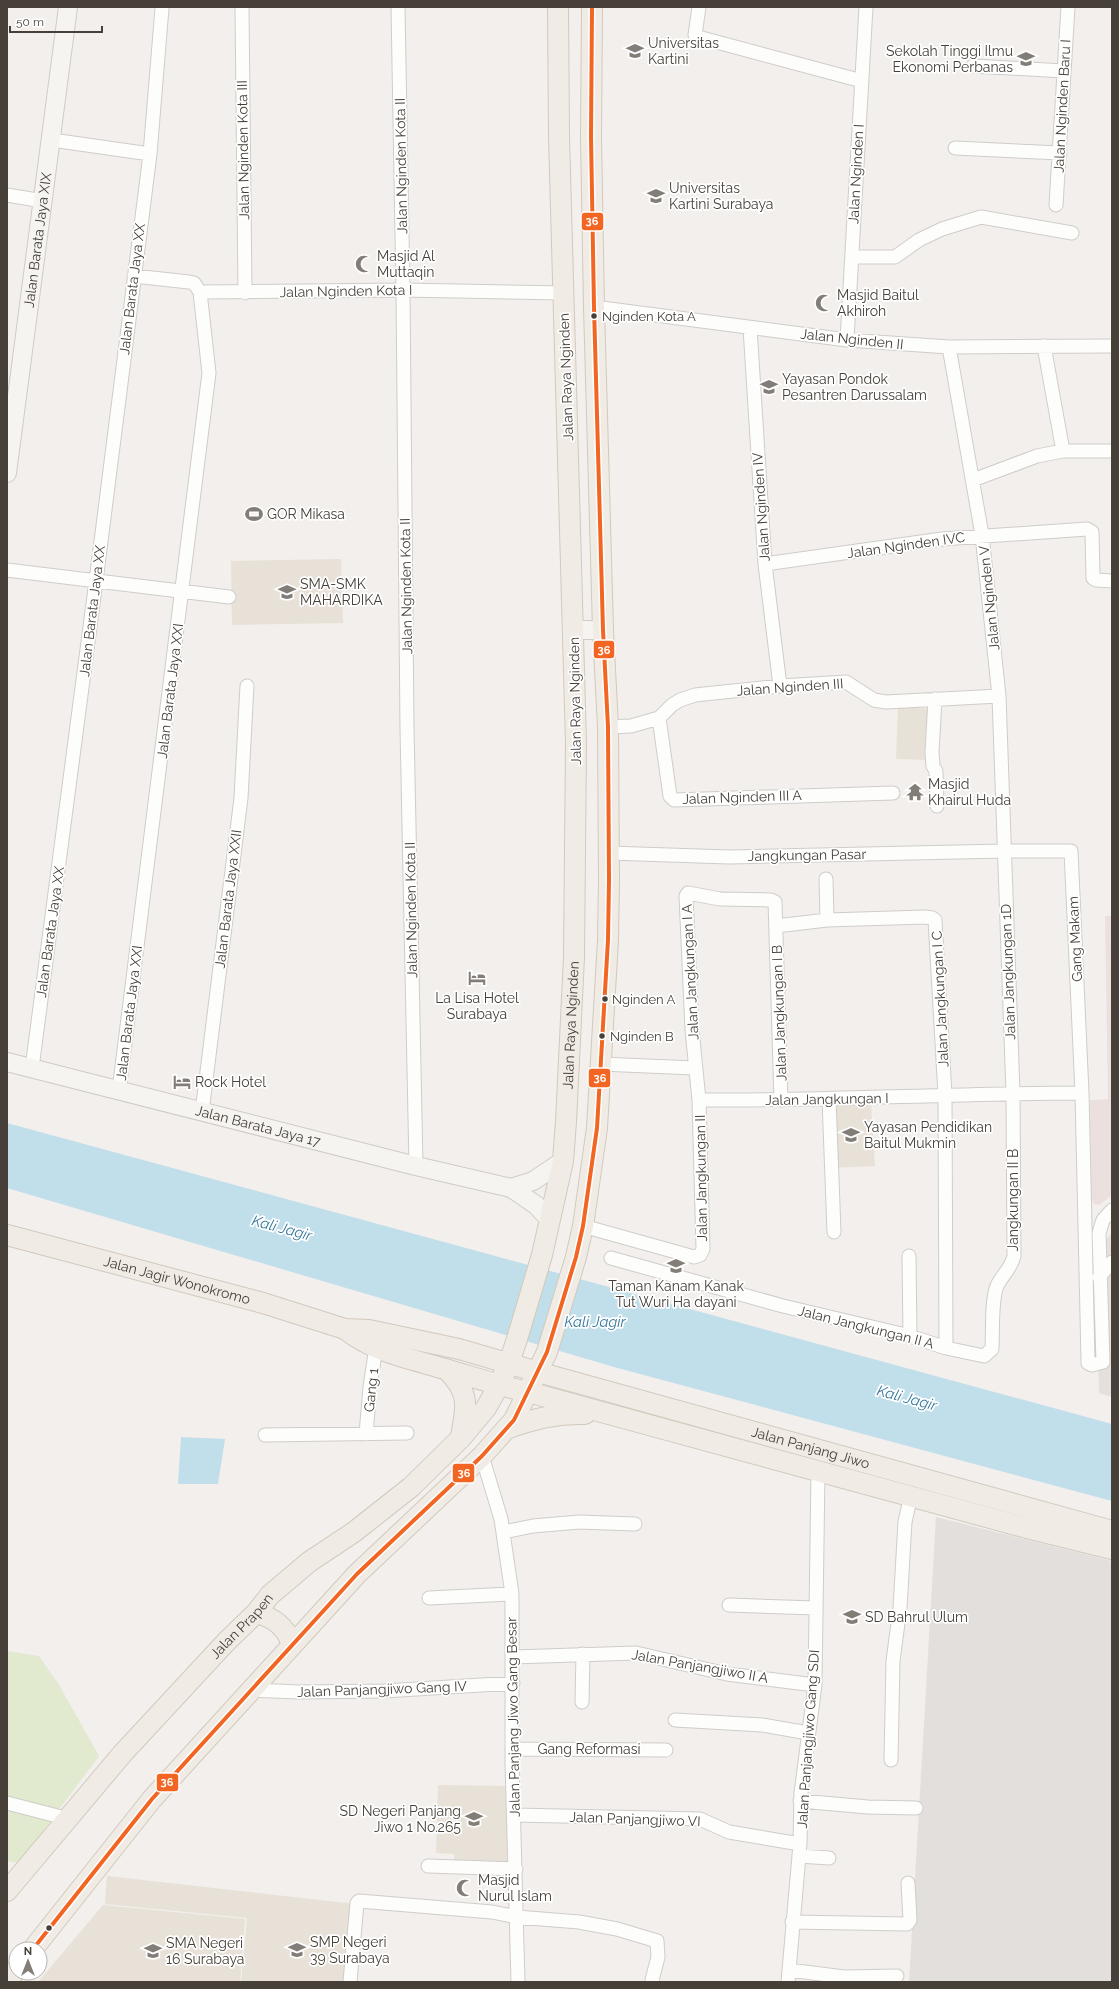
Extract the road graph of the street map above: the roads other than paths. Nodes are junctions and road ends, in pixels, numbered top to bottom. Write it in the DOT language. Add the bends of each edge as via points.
graph roads {
  1 [pos="68,7"];
  2 [pos="242,7"];
  3 [pos="398,7"];
  4 [pos="558,7"];
  5 [pos="592,7"];
  6 [pos="699,7"];
  7 [pos="866,7"];
  8 [pos="1068,7"];
  9 [pos="162,8"];
  10 [pos="973,66"];
  11 [pos="1064,71"];
  12 [pos="862,81"];
  13 [pos="559,137"];
  14 [pos="591,137"];
  15 [pos="52,140"];
  16 [pos="955,148"];
  17 [pos="1060,153"];
  18 [pos="150,154"];
  19 [pos="7,195"];
  20 [pos="43,201"];
  21 [pos="1056,205"];
  22 [pos="1072,233"];
  23 [pos="852,257"];
  24 [pos="134,276"];
  25 [pos="403,290"];
  26 [pos="200,292"];
  27 [pos="245,293"];
  28 [pos="563,293"];
  29 [pos="594,307"];
  30 [pos="750,328"];
  31 [pos="847,340"];
  32 [pos="1044,346"];
  33 [pos="1112,346"];
  34 [pos="949,347"];
  35 [pos="1063,451"];
  36 [pos="1112,451"];
  37 [pos="7,473"];
  38 [pos="973,480"];
  39 [pos="982,535"];
  40 [pos="765,564"];
  41 [pos="7,570"];
  42 [pos="1112,580"];
  43 [pos="96,581"];
  44 [pos="182,591"];
  45 [pos="229,597"];
  46 [pos="574,630"];
  47 [pos="603,630"];
  48 [pos="247,686"];
  49 [pos="780,686"];
  50 [pos="999,696"];
  51 [pos="934,699"];
  52 [pos="659,718"];
  53 [pos="608,727"];
  54 [pos="893,793"];
  55 [pos="937,806"];
  56 [pos="1004,851"];
  57 [pos="609,853"];
  58 [pos="826,879"];
  59 [pos="827,920"];
  60 [pos="776,926"];
  61 [pos="7,1062"];
  62 [pos="600,1064"];
  63 [pos="32,1068"];
  64 [pos="695,1068"];
  65 [pos="119,1090"];
  66 [pos="1013,1093"];
  67 [pos="1082,1093"];
  68 [pos="945,1095"];
  69 [pos="828,1099"];
  70 [pos="699,1100"];
  71 [pos="781,1100"];
  72 [pos="202,1112"];
  73 [pos="563,1161"];
  74 [pos="416,1166"];
  75 [pos="511,1188"];
  76 [pos="1112,1210"];
  77 [pos="550,1220"];
  78 [pos="583,1226"];
  79 [pos="834,1232"];
  80 [pos="7,1235"];
  81 [pos="909,1256"];
  82 [pos="611,1258"];
  83 [pos="1112,1262"];
  84 [pos="1099,1277"];
  85 [pos="346,1329"];
  86 [pos="910,1336"];
  87 [pos="376,1347"];
  88 [pos="946,1348"];
  89 [pos="509,1363"];
  90 [pos="1108,1363"];
  91 [pos="446,1369"];
  92 [pos="538,1372"];
  93 [pos="499,1385"];
  94 [pos="528,1392"];
  95 [pos="617,1415"];
  96 [pos="506,1429"];
  97 [pos="408,1433"];
  98 [pos="366,1434"];
  99 [pos="265,1435"];
  100 [pos="461,1438"];
  101 [pos="482,1456"];
  102 [pos="818,1471"];
  103 [pos="911,1495"];
  104 [pos="635,1524"];
  105 [pos="1112,1531"];
  106 [pos="504,1532"];
  107 [pos="1112,1549"];
  108 [pos="512,1594"];
  109 [pos="429,1598"];
  110 [pos="729,1605"];
  111 [pos="816,1608"];
  112 [pos="263,1615"];
  113 [pos="289,1639"];
  114 [pos="582,1654"];
  115 [pos="513,1656"];
  116 [pos="513,1684"];
  117 [pos="815,1685"];
  118 [pos="251,1690"];
  119 [pos="582,1702"];
  120 [pos="675,1720"];
  121 [pos="808,1733"];
  122 [pos="512,1749"];
  123 [pos="666,1750"];
  124 [pos="891,1760"];
  125 [pos="800,1801"];
  126 [pos="7,1803"];
  127 [pos="916,1808"];
  128 [pos="514,1815"];
  129 [pos="68,1819"];
  130 [pos="799,1850"];
  131 [pos="828,1858"];
  132 [pos="428,1866"];
  133 [pos="516,1869"];
  134 [pos="908,1883"];
  135 [pos="10,1884"];
  136 [pos="517,1917"];
  137 [pos="792,1922"];
  138 [pos="39,1941"];
  139 [pos="789,1976"];
  140 [pos="897,1976"];
  141 [pos="350,1982"];
  142 [pos="518,1982"];
  143 [pos="653,1982"];
  1 -- 15 [label="street, Jalan Barata Jaya XIX"];
  2 -- 27 [label="street, Jalan Nginden Kota III"];
  3 -- 25 [label="street, Jalan Nginden Kota II"];
  4 -- 13 [label="main road, Jalan Raya Nginden"];
  5 -- 14 [label="main road, Jalan Raya Nginden"];
  6 -- 12 [label="street" via="695,30 698,37"];
  7 -- 12 [label="street, Jalan Nginden I"];
  8 -- 11 [label="street, Jalan Nginden Baru I"];
  9 -- 18 [label="street, Jalan Barata Jaya XX"];
  10 -- 11 [label="street"];
  11 -- 17 [label="street, Jalan Nginden Baru I"];
  12 -- 23 [label="street, Jalan Nginden I"];
  13 -- 14 [label="main road"];
  13 -- 28 [label="main road, Jalan Raya Nginden"];
  14 -- 29 [label="main road, Jalan Raya Nginden"];
  15 -- 18 [label="street"];
  15 -- 20 [label="street, Jalan Barata Jaya XIX"];
  16 -- 17 [label="street"];
  17 -- 21 [label="street, Jalan Nginden Baru I"];
  18 -- 24 [label="street, Jalan Barata Jaya XX"];
  19 -- 20 [label="street"];
  20 -- 37 [label="street, Jalan Barata Jaya XIX"];
  22 -- 23 [label="street" via="981,217 942,229 919,240 895,257"];
  23 -- 31 [label="street, Jalan Nginden I"];
  24 -- 26 [label="street" via="194,283"];
  24 -- 43 [label="street, Jalan Barata Jaya XX"];
  25 -- 27 [label="street, Jalan Nginden Kota I"];
  25 -- 28 [label="street, Jalan Nginden Kota I"];
  25 -- 74 [label="street, Jalan Nginden Kota II"];
  26 -- 27 [label="street, Jalan Nginden Kota I"];
  26 -- 44 [label="street, Jalan Barata Jaya XXI" via="209,373"];
  28 -- 46 [label="main road, Jalan Raya Nginden"];
  29 -- 30 [label="street, Jalan Nginden II"];
  29 -- 47 [label="main road, Jalan Raya Nginden"];
  30 -- 31 [label="street, Jalan Nginden II"];
  30 -- 40 [label="street, Jalan Nginden IV"];
  31 -- 34 [label="street, Jalan Nginden II"];
  32 -- 33 [label="street, Jalan Nginden II"];
  32 -- 34 [label="street, Jalan Nginden II"];
  32 -- 35 [label="street"];
  34 -- 38 [label="street, Jalan Nginden V"];
  35 -- 36 [label="street"];
  35 -- 38 [label="street" via="1026,460"];
  38 -- 39 [label="street, Jalan Nginden V"];
  39 -- 40 [label="street, Jalan Nginden IVC"];
  39 -- 42 [label="street, Jalan Nginden IVC" via="1090,529 1093,578"];
  39 -- 50 [label="street, Jalan Nginden V"];
  40 -- 49 [label="street, Jalan Nginden IV"];
  41 -- 43 [label="street"];
  43 -- 44 [label="street"];
  43 -- 63 [label="street, Jalan Barata Jaya XX"];
  44 -- 45 [label="street"];
  44 -- 65 [label="street, Jalan Barata Jaya XXI"];
  46 -- 47 [label="street"];
  46 -- 73 [label="main road, Jalan Raya Nginden" via="576,872"];
  47 -- 53 [label="main road, Jalan Raya Nginden"];
  48 -- 72 [label="street, Jalan Barata Jaya XXII" via="241,798"];
  49 -- 51 [label="street, Jalan Nginden III" via="840,681 852,684 879,701"];
  49 -- 52 [label="street, Jalan Nginden III" via="695,695 672,705"];
  50 -- 51 [label="street, Jalan Nginden III"];
  50 -- 56 [label="street, Jalan Nginden V"];
  51 -- 55 [label="street" via="932,752 936,771"];
  52 -- 53 [label="street, Jalan Nginden III" via="631,726"];
  52 -- 54 [label="street, Jalan Nginden III A" via="670,796 674,800"];
  53 -- 57 [label="main road, Jalan Raya Nginden"];
  56 -- 57 [label="street, Jangkungan Pasar" via="729,857"];
  56 -- 66 [label="street, Jalan Jangkungan 1D"];
  56 -- 67 [label="street, Gang Makam" via="1071,851"];
  57 -- 62 [label="main road, Jalan Raya Nginden" via="608,940"];
  58 -- 59 [label="street"];
  59 -- 60 [label="street, Jalan Jangkungan I C"];
  59 -- 68 [label="street, Jalan Jangkungan I C" via="925,917 935,920"];
  60 -- 64 [label="street, Jalan Jangkungan I A" via="776,905 771,900 720,899 690,892 687,894"];
  60 -- 71 [label="street, Jalan Jangkungan I B"];
  61 -- 63 [label="street, Jalan Barata Jaya 17"];
  62 -- 64 [label="street"];
  62 -- 78 [label="main road, Jalan Raya Nginden" via="597,1128"];
  63 -- 65 [label="street, Jalan Barata Jaya 17"];
  64 -- 70 [label="street"];
  65 -- 72 [label="street, Jalan Barata Jaya 17"];
  66 -- 67 [label="street, Jalan Jangkungan I"];
  66 -- 68 [label="street, Jalan Jangkungan I"];
  66 -- 88 [label="street, Jangkungan II B" via="1014,1256 995,1293 992,1349 984,1356"];
  67 -- 90 [label="street" via="1088,1363"];
  68 -- 69 [label="street, Jalan Jangkungan I"];
  68 -- 88 [label="street, Jalan Jangkungan II A"];
  69 -- 71 [label="street, Jalan Jangkungan I"];
  69 -- 79 [label="street"];
  70 -- 71 [label="street, Jalan Jangkungan I"];
  70 -- 78 [label="street, Jalan Jangkungan II" via="703,1250 700,1255 694,1257"];
  72 -- 74 [label="street, Jalan Barata Jaya 17"];
  73 -- 75 [label="street" via="533,1180"];
  73 -- 77 [label="main road, Jalan Raya Nginden"];
  74 -- 75 [label="street, Jalan Barata Jaya 17"];
  75 -- 77 [label="street, Jalan Barata Jaya 17" via="536,1205"];
  76 -- 84 [label="street" via="1100,1227"];
  77 -- 89 [label="main road, Jalan Raya Nginden"];
  78 -- 92 [label="main road, Jalan Raya Nginden" via="548,1352"];
  80 -- 85 [label="main road, Jalan Jagir Wonokromo" via="262,1303"];
  81 -- 86 [label="street"];
  82 -- 86 [label="street, Jalan Jangkungan II A" via="784,1306"];
  83 -- 84 [label="street"];
  84 -- 90 [label="street"];
  85 -- 87 [label="main road, Jalan Jagir Wonokromo" via="363,1342"];
  85 -- 89 [label="main road, Jalan Jagir Wonokromo" via="369,1330 452,1347"];
  86 -- 88 [label="street, Jalan Jangkungan II A"];
  87 -- 91 [label="main road, Jalan Jagir Wonokromo"];
  87 -- 98 [label="street, Gang 1"];
  89 -- 92 [label="main road, Jalan Panjang Jiwo"];
  89 -- 93 [label="main road, Jalan Raya Nginden"];
  91 -- 93 [label="main road, Jalan Jagir Wonokromo"];
  91 -- 100 [label="main road" via="458,1381 465,1400 466,1412"];
  92 -- 94 [label="main road, Jalan Raya Nginden"];
  92 -- 105 [label="main road, Jalan Panjang Jiwo"];
  93 -- 94 [label="main road, Jalan Jagir Wonokromo"];
  93 -- 100 [label="main road, Jalan Prapen" via="486,1408"];
  94 -- 95 [label="main road, Jalan Panjang Jiwo"];
  94 -- 96 [label="main road" via="522,1407"];
  95 -- 96 [label="main road" via="554,1415"];
  95 -- 102 [label="main road, Jalan Panjang Jiwo"];
  96 -- 101 [label="main road"];
  97 -- 98 [label="street"];
  98 -- 99 [label="street"];
  100 -- 112 [label="main road, Jalan Prapen" via="411,1487 354,1532 309,1562 270,1596"];
  101 -- 106 [label="street, Jalan Panjang Jiwo Gang Besar"];
  101 -- 113 [label="main road"];
  102 -- 103 [label="main road, Jalan Panjang Jiwo"];
  102 -- 111 [label="street, Jalan Panjangjiwo Gang SDI"];
  103 -- 107 [label="main road, Jalan Panjang Jiwo"];
  103 -- 124 [label="street" via="905,1522 900,1608 892,1661"];
  104 -- 106 [label="street" via="579,1522 533,1526"];
  106 -- 108 [label="street, Jalan Panjang Jiwo Gang Besar"];
  108 -- 109 [label="street"];
  108 -- 115 [label="street, Jalan Panjang Jiwo Gang Besar"];
  110 -- 111 [label="street"];
  111 -- 117 [label="street, Jalan Panjangjiwo Gang SDI"];
  112 -- 113 [label="main road"];
  112 -- 129 [label="main road, Jalan Prapen" via="226,1642 134,1742"];
  113 -- 118 [label="main road"];
  114 -- 115 [label="street, Jalan Panjangjiwo II A"];
  114 -- 117 [label="street, Jalan Panjangjiwo II A" via="636,1653 727,1674"];
  114 -- 119 [label="street"];
  115 -- 116 [label="street, Jalan Panjang Jiwo Gang Besar"];
  116 -- 118 [label="street, Jalan Panjangjiwo Gang IV" via="384,1691"];
  116 -- 122 [label="street, Jalan Panjang Jiwo Gang Besar"];
  117 -- 121 [label="street, Jalan Panjangjiwo Gang SDI"];
  118 -- 138 [label="main road" via="152,1799"];
  120 -- 121 [label="street" via="762,1725"];
  121 -- 125 [label="street, Jalan Panjangjiwo Gang SDI"];
  122 -- 123 [label="street, Gang Reformasi"];
  122 -- 128 [label="street, Jalan Panjang Jiwo Gang Besar"];
  125 -- 127 [label="street"];
  125 -- 130 [label="street, Jalan Panjangjiwo Gang SDI"];
  126 -- 129 [label="street"];
  128 -- 130 [label="street, Jalan Panjangjiwo VI" via="700,1819 729,1832"];
  128 -- 133 [label="street, Jalan Panjang Jiwo Gang Besar"];
  129 -- 135 [label="main road, Jalan Prapen"];
  130 -- 131 [label="street, Jalan Panjangjiwo VI"];
  130 -- 137 [label="street, Jalan Panjangjiwo Gang SDI"];
  132 -- 133 [label="street"];
  133 -- 136 [label="street, Jalan Panjang Jiwo Gang Besar"];
  134 -- 137 [label="street" via="910,1920 907,1924"];
  136 -- 141 [label="street" via="484,1911 359,1901 356,1903"];
  136 -- 142 [label="street, Jalan Panjang Jiwo Gang Besar"];
  136 -- 143 [label="street" via="579,1922 617,1929 657,1941 658,1957"];
  137 -- 139 [label="street, Jalan Panjangjiwo Gang SDI"];
  139 -- 140 [label="street"];
}
